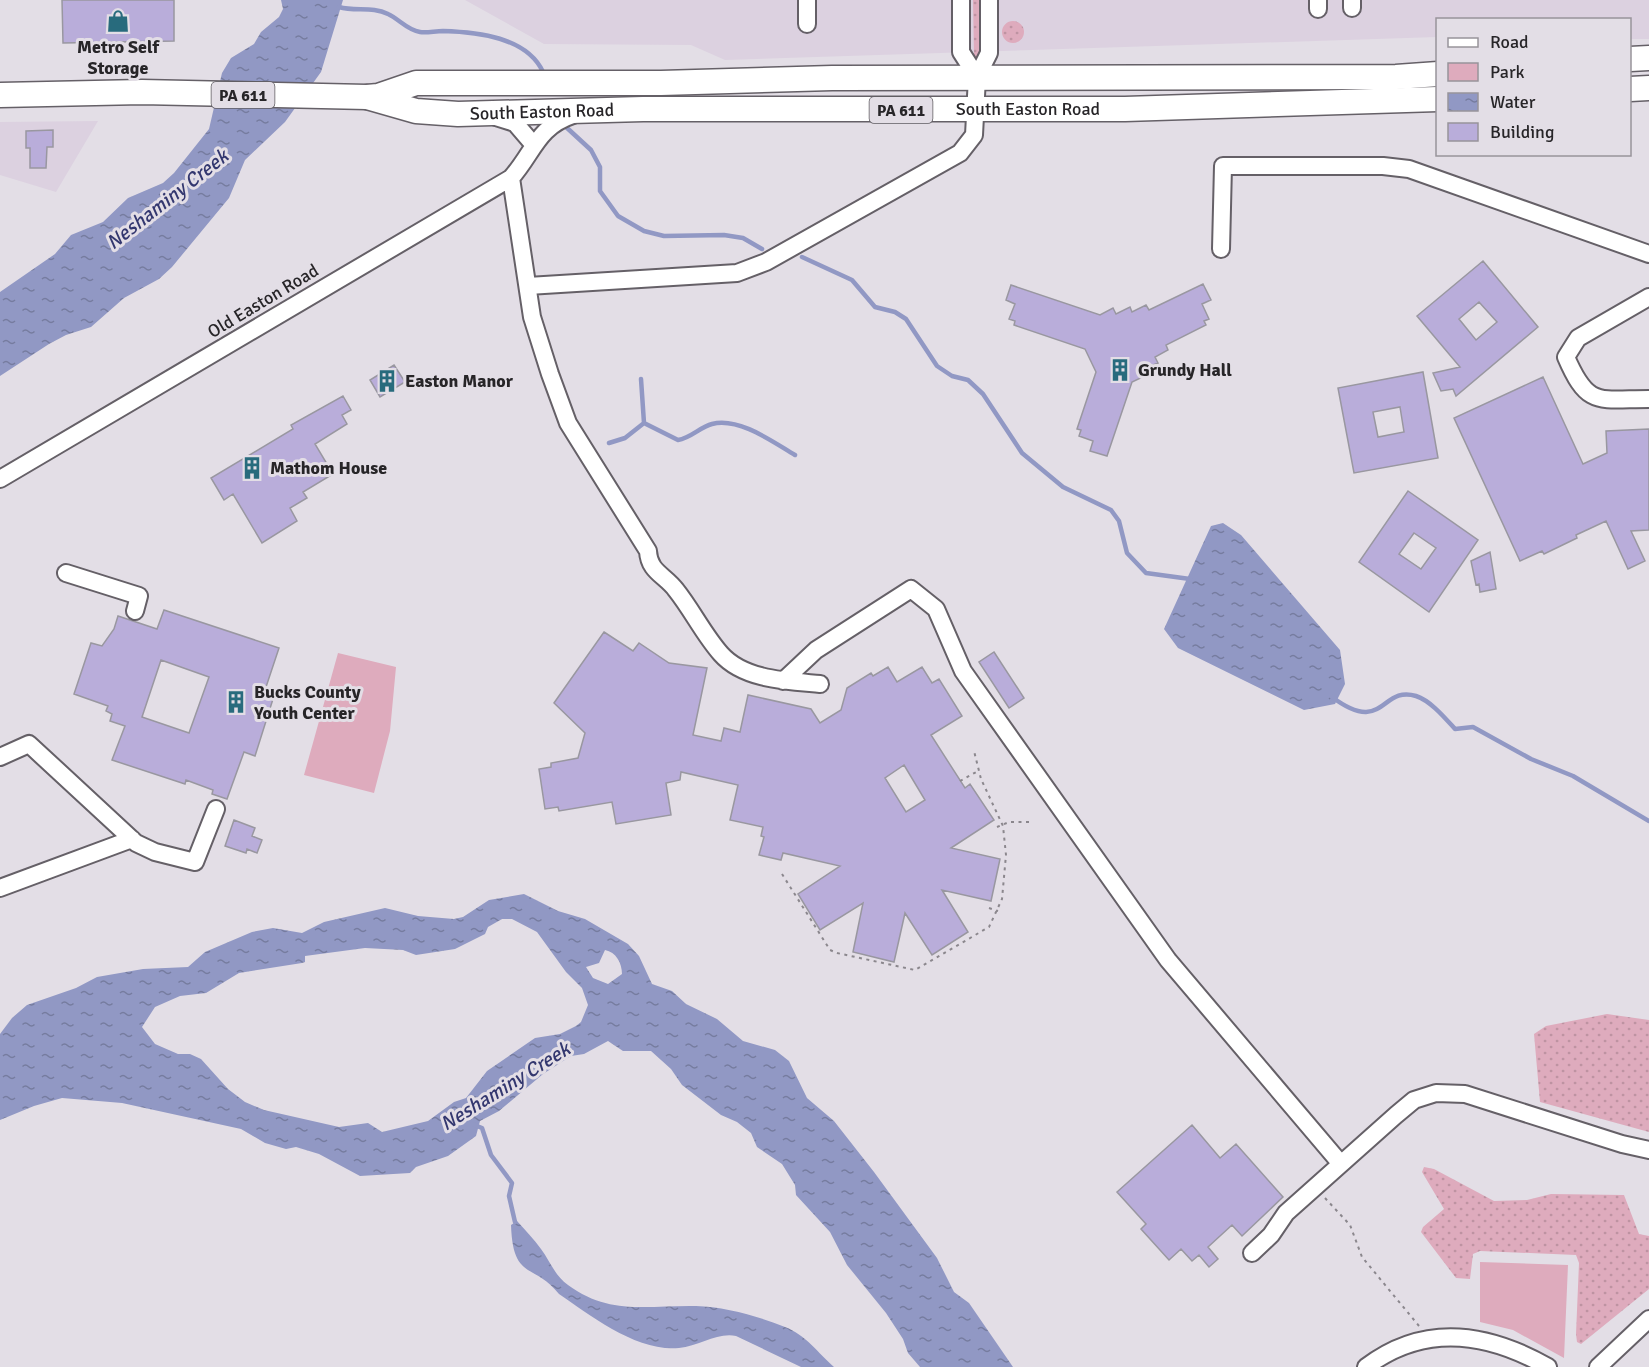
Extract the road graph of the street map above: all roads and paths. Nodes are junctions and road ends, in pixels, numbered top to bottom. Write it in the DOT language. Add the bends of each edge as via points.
graph roads {
  1 [pos="807,0"];
  2 [pos="961,0"];
  3 [pos="989,0"];
  4 [pos="807,24"];
  5 [pos="1649,58"];
  6 [pos="1631,59"];
  7 [pos="1436,74"];
  8 [pos="977,78"];
  9 [pos="1649,88"];
  10 [pos="1631,89"];
  11 [pos="2,92"];
  12 [pos="356,97"];
  13 [pos="1436,99"];
  14 [pos="976,109"];
  15 [pos="580,112"];
  16 [pos="478,113"];
  17 [pos="532,144"];
  18 [pos="512,178"];
  19 [pos="1221,249"];
  20 [pos="1649,254"];
  21 [pos="528,286"];
  22 [pos="1649,297"];
  23 [pos="1649,399"];
  24 [pos="0,479"];
  25 [pos="66,573"];
  26 [pos="135,611"];
  27 [pos="783,681"];
  28 [pos="820,684"];
  29 [pos="974,751"];
  30 [pos="0,757"];
  31 [pos="979,770"];
  32 [pos="960,782"];
  33 [pos="216,809"];
  34 [pos="1032,822"];
  35 [pos="1002,824"];
  36 [pos="997,826"];
  37 [pos="132,839"];
  38 [pos="782,874"];
  39 [pos="0,888"];
  40 [pos="989,908"];
  41 [pos="998,911"];
  42 [pos="928,956"];
  43 [pos="931,962"];
  44 [pos="1649,1150"];
  45 [pos="1341,1164"];
  46 [pos="1315,1187"];
  47 [pos="1252,1253"];
  48 [pos="1649,1319"];
  49 [pos="1430,1339"];
  50 [pos="1366,1367"];
  51 [pos="1548,1367"];
  52 [pos="1598,1367"];
  1 -- 4 [label="street"];
  2 -- 8 [label="street" via="961,52"];
  3 -- 8 [label="street" via="989,53"];
  5 -- 6 [label="highway"];
  7 -- 8 [label="highway, South Easton Road / PA 611"];
  8 -- 12 [label="highway, South Easton Road / PA 611" via="416,83 378,96"];
  8 -- 14 [label="street"];
  9 -- 10 [label="highway"];
  11 -- 12 [label="highway, South Easton Road / PA 611"];
  12 -- 16 [label="highway, South Easton Road / PA 611" via="416,111"];
  13 -- 14 [label="highway, South Easton Road / PA 611" via="1125,109"];
  14 -- 15 [label="highway, South Easton Road / PA 611"];
  14 -- 21 [label="street" via="974,135 960,153 766,262 737,273 701,278"];
  15 -- 16 [label="highway, South Easton Road / PA 611"];
  15 -- 17 [label="street, Old Easton Road" via="549,126"];
  16 -- 17 [label="street" via="515,123"];
  17 -- 18 [label="street, Old Easton Road" via="526,161"];
  18 -- 21 [label="street"];
  18 -- 24 [label="street, Old Easton Road"];
  19 -- 20 [label="street" via="1223,166 1383,166 1409,169"];
  21 -- 27 [label="street" via="532,317 568,423 648,551 663,565 663,577 676,589 721,655 738,668"];
  22 -- 23 [label="street" via="1578,338 1566,357 1577,383 1586,393 1602,399"];
  25 -- 26 [label="street" via="139,596"];
  27 -- 28 [label="street"];
  27 -- 45 [label="street" via="816,650 911,589 936,609 963,671 1168,960"];
  29 -- 31 [label="path"];
  30 -- 37 [label="street" via="29,744"];
  31 -- 32 [label="path"];
  31 -- 35 [label="path"];
  33 -- 37 [label="street" via="195,862 155,852"];
  34 -- 35 [label="path"];
  35 -- 36 [label="path"];
  35 -- 41 [label="path" via="1006,855"];
  37 -- 39 [label="street"];
  38 -- 43 [label="path" via="830,950 912,970"];
  40 -- 41 [label="path"];
  41 -- 43 [label="path" via="989,927"];
  42 -- 43 [label="path"];
  44 -- 45 [label="street" via="1599,1138 1465,1094 1436,1093 1414,1100"];
  45 -- 46 [label="street"];
  46 -- 47 [label="street" via="1286,1213"];
  46 -- 49 [label="path" via="1350,1225 1362,1257"];
  48 -- 52 [label="street"];
  49 -- 50 [label="street" via="1384,1353"];
  49 -- 51 [label="street" via="1467,1336 1499,1344"];
}
